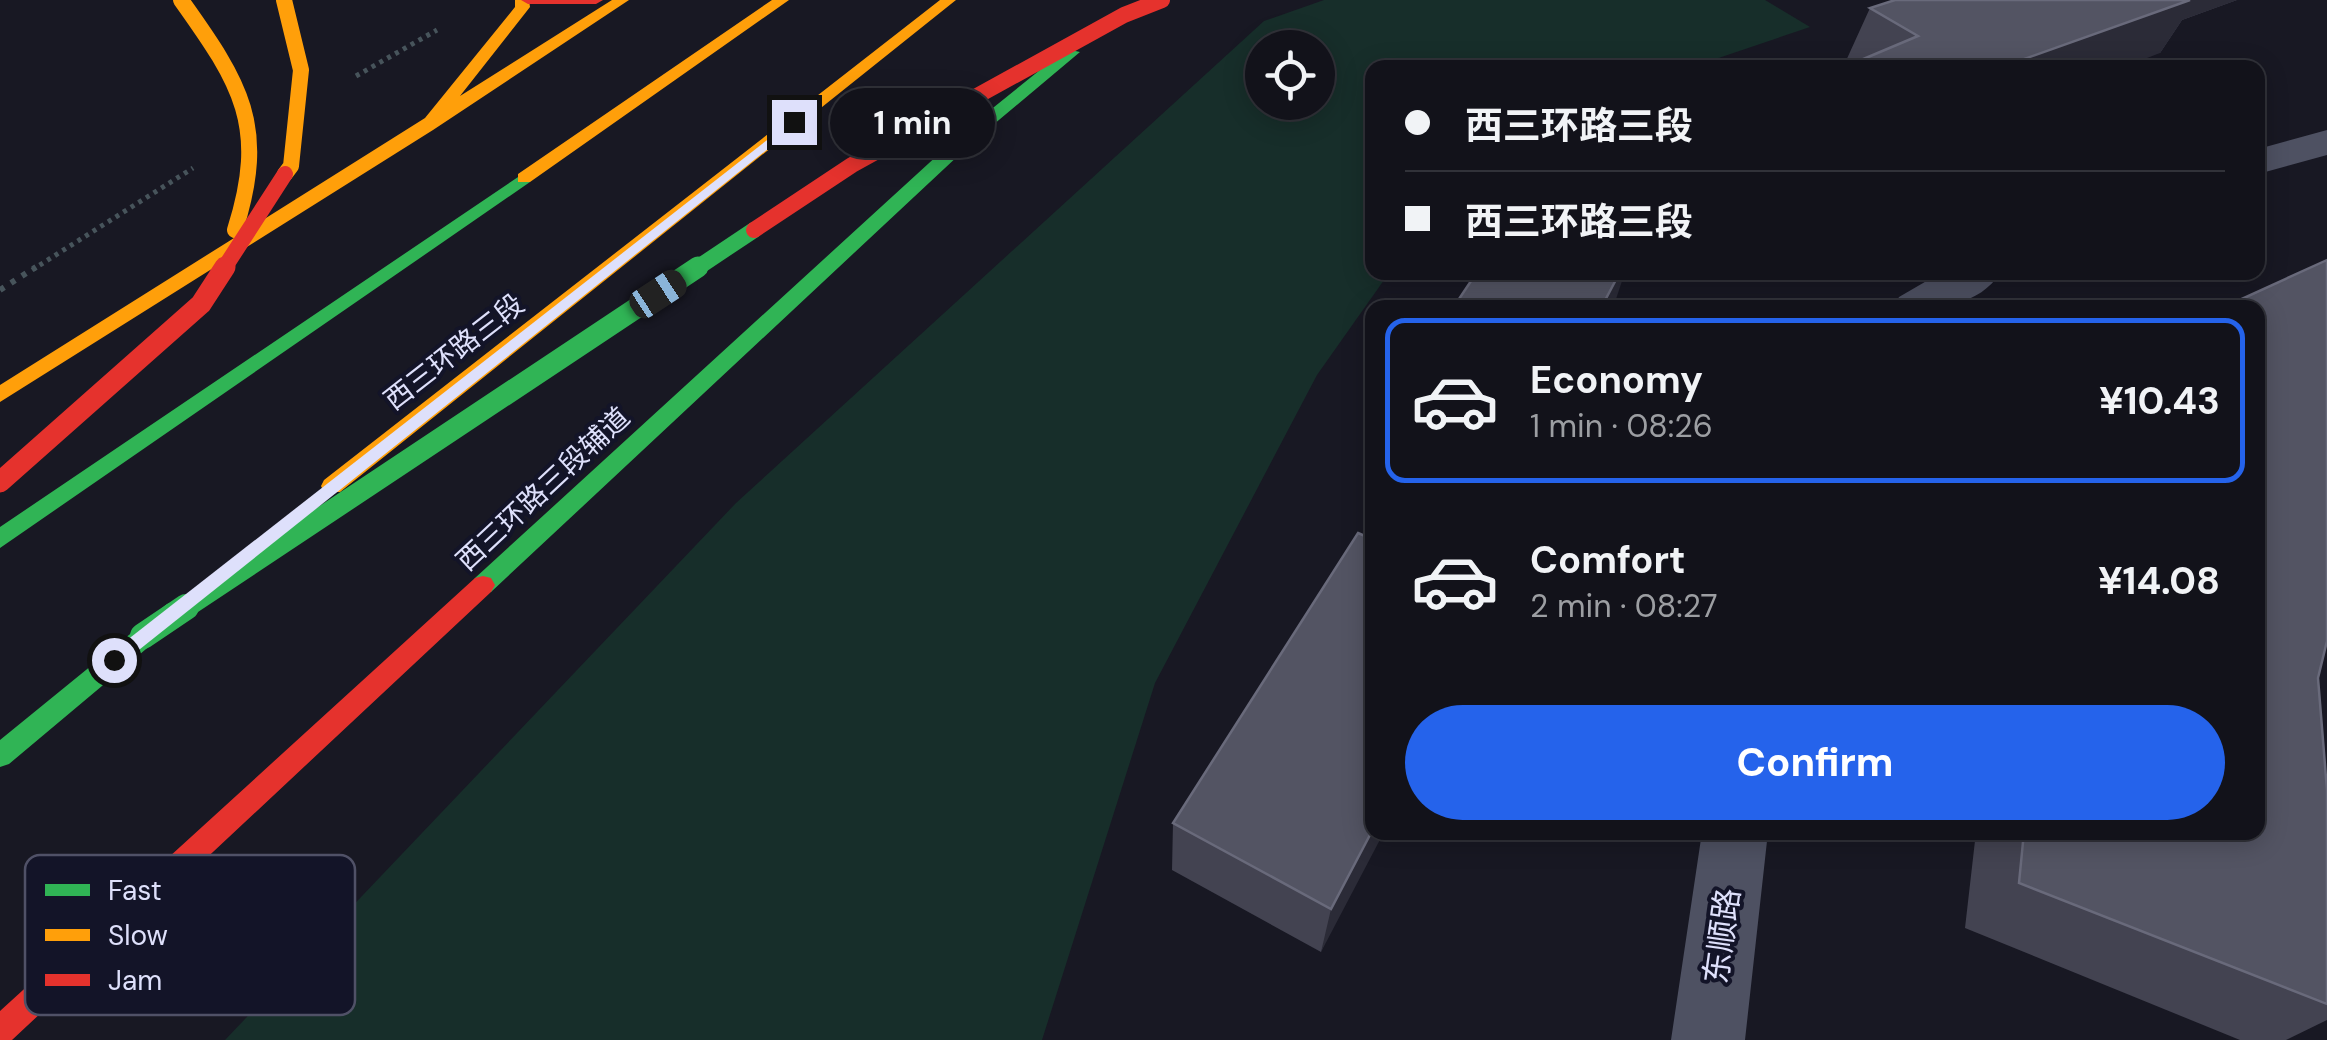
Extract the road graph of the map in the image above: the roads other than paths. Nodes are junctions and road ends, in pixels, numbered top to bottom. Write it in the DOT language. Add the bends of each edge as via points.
graph roads {
  1 [pos="182,0"];
  2 [pos="284,0"];
  3 [pos="525,0"];
  4 [pos="596,0"];
  5 [pos="622,0"];
  6 [pos="782,0"];
  7 [pos="949,0"];
  8 [pos="1135,0"];
  9 [pos="1162,0"];
  10 [pos="427,126"];
  11 [pos="2327,142"];
  12 [pos="2265,160"];
  13 [pos="1964,280"];
  14 [pos="208,292"];
  15 [pos="1930,300"];
  16 [pos="0,394"];
  17 [pos="0,482"];
  18 [pos="0,538"];
  19 [pos="142,636"];
  20 [pos="0,756"];
  21 [pos="1734,840"];
  22 [pos="191,855"];
  23 [pos="25,1008"];
  24 [pos="0,1031"];
  25 [pos="1708,1040"];
  1 -- 14 [label="main road, bridge" via="232,71 253,140 248,202"];
  2 -- 14 [label="main road, bridge" via="301,70 291,166"];
  3 -- 4 [label="main road"];
  3 -- 10 [label="main road"];
  5 -- 10 [label="main road"];
  6 -- 18 [label="main road"];
  7 -- 19 [label="main road, 西三环路三段, bridge"];
  8 -- 22 [label="main road, 西三环路三段辅道" via="969,136"];
  9 -- 19 [label="main road, bridge" via="852,166"];
  10 -- 16 [label="main road"];
  11 -- 12 [label="street"];
  13 -- 15 [label="street"];
  14 -- 17 [label="main road, bridge"];
  19 -- 20 [label="main road, 西三环路三段"];
  21 -- 25 [label="street, 东顺路"];
  23 -- 24 [label="main road, 西三环路三段辅道"];
}
